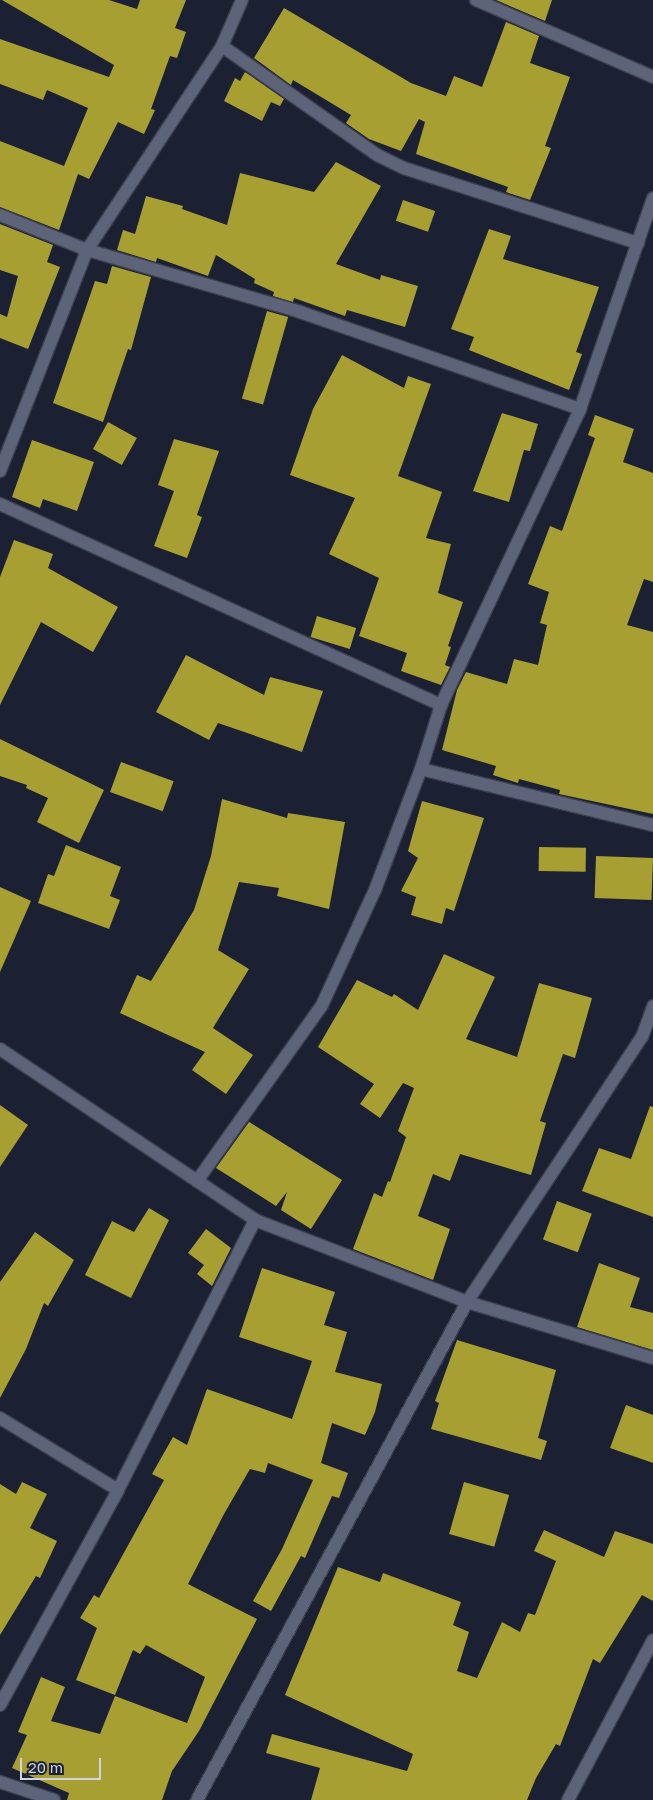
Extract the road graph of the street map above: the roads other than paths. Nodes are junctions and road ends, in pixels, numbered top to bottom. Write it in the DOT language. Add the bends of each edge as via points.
graph roads {
  1 [pos="242,0"];
  2 [pos="476,0"];
  3 [pos="222,46"];
  4 [pos="653,77"];
  5 [pos="653,198"];
  6 [pos="0,215"];
  7 [pos="638,243"];
  8 [pos="87,250"];
  9 [pos="580,409"];
  10 [pos="0,471"];
  11 [pos="0,504"];
  12 [pos="441,705"];
  13 [pos="421,770"];
  14 [pos="653,825"];
  15 [pos="653,1006"];
  16 [pos="0,1049"];
  17 [pos="197,1181"];
  18 [pos="255,1220"];
  19 [pos="467,1302"];
  20 [pos="653,1358"];
  21 [pos="0,1418"];
  22 [pos="118,1490"];
  23 [pos="653,1640"];
  24 [pos="0,1705"];
  25 [pos="0,1782"];
  26 [pos="54,1800"];
  27 [pos="197,1800"];
  28 [pos="568,1800"];
  1 -- 3 [label="street"];
  2 -- 4 [label="street"];
  3 -- 7 [label="street" via="376,156 404,168"];
  3 -- 8 [label="street"];
  5 -- 7 [label="street"];
  6 -- 8 [label="street"];
  7 -- 9 [label="street"];
  8 -- 9 [label="street" via="300,312"];
  8 -- 10 [label="street"];
  9 -- 12 [label="street"];
  11 -- 12 [label="street"];
  12 -- 13 [label="street"];
  13 -- 14 [label="street"];
  13 -- 17 [label="street" via="374,890 322,1005"];
  15 -- 19 [label="street" via="642,1037"];
  16 -- 17 [label="street"];
  17 -- 18 [label="street"];
  18 -- 19 [label="street"];
  18 -- 22 [label="street"];
  19 -- 20 [label="street"];
  19 -- 27 [label="street"];
  21 -- 22 [label="street"];
  22 -- 24 [label="street"];
  23 -- 28 [label="street"];
  25 -- 26 [label="street"];
}
